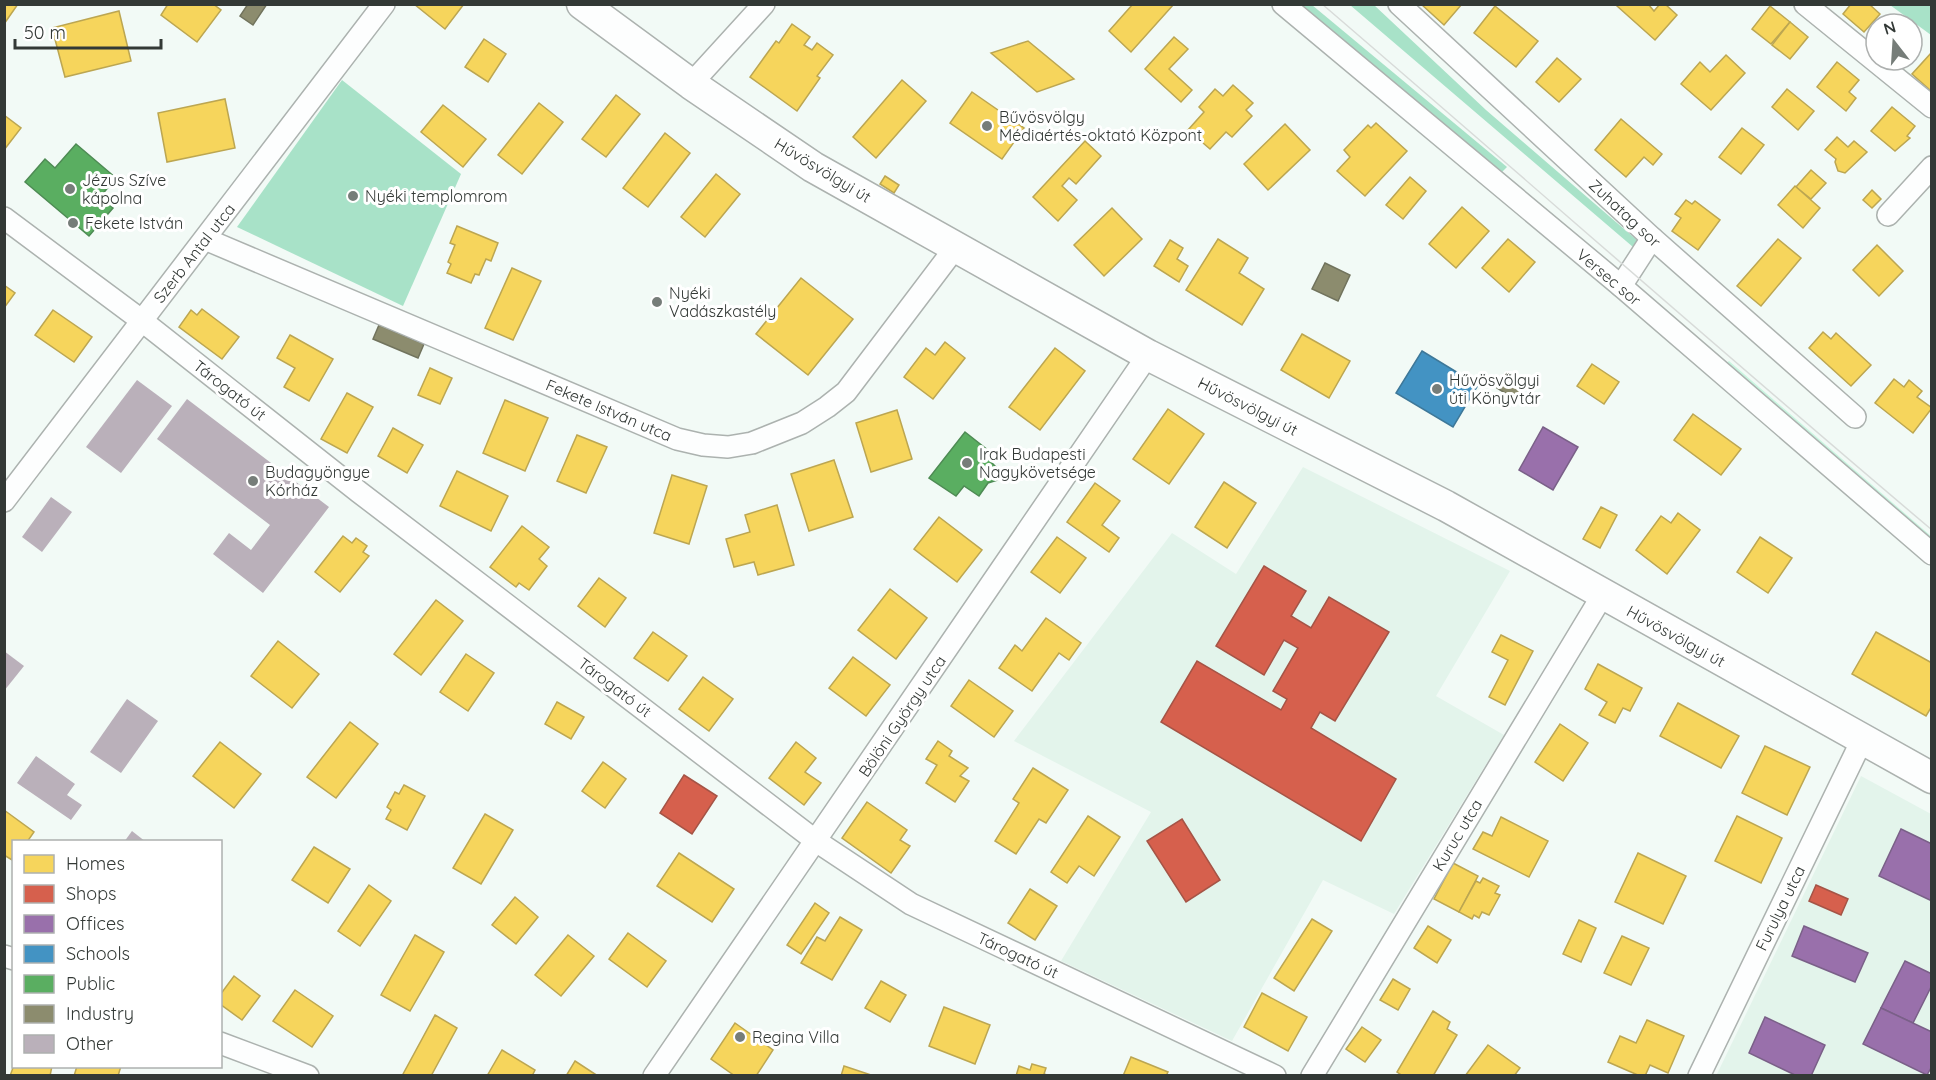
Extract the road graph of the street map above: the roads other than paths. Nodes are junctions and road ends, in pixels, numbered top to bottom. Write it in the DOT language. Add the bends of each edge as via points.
graph roads {
  1 [pos="384,4"];
  2 [pos="582,4"];
  3 [pos="764,4"];
  4 [pos="1283,4"];
  5 [pos="1399,4"];
  6 [pos="1805,4"];
  7 [pos="692,84"];
  8 [pos="1932,107"];
  9 [pos="1932,167"];
  10 [pos="1888,215"];
  11 [pos="4,218"];
  12 [pos="1652,238"];
  13 [pos="205,239"];
  14 [pos="955,248"];
  15 [pos="1620,286"];
  16 [pos="141,320"];
  17 [pos="1148,355"];
  18 [pos="1855,417"];
  19 [pos="4,501"];
  20 [pos="1932,554"];
  21 [pos="1602,596"];
  22 [pos="1862,740"];
  23 [pos="1932,778"];
  24 [pos="816,841"];
  25 [pos="222,1044"];
  26 [pos="308,1076"];
  27 [pos="654,1076"];
  28 [pos="1275,1076"];
  29 [pos="1312,1076"];
  30 [pos="1699,1076"];
  1 -- 13 [label="street, Szerb Antal utca"];
  2 -- 7 [label="main road, Hűvösvölgyi út"];
  3 -- 7 [label="street"];
  4 -- 15 [label="street, Versec sor"];
  5 -- 12 [label="street, Zuhatag sor"];
  6 -- 8 [label="street"];
  7 -- 14 [label="main road, Hűvösvölgyi út" via="813,167"];
  9 -- 10 [label="street"];
  11 -- 16 [label="street, Tárogató út"];
  12 -- 15 [label="street"];
  12 -- 18 [label="street, Zuhatag sor"];
  13 -- 14 [label="street, Fekete István utca" via="677,439 728,447 774,436 802,423 846,392"];
  13 -- 16 [label="street, Szerb Antal utca"];
  14 -- 17 [label="main road, Hűvösvölgyi út"];
  15 -- 20 [label="street, Versec sor"];
  16 -- 19 [label="street, Szerb Antal utca"];
  16 -- 24 [label="street, Tárogató út"];
  17 -- 21 [label="main road, Hűvösvölgyi út" via="1446,506"];
  17 -- 24 [label="street, Bölöni György utca"];
  21 -- 22 [label="main road, Hűvösvölgyi út"];
  21 -- 29 [label="street, Kuruc utca"];
  22 -- 23 [label="main road, Hűvösvölgyi út"];
  22 -- 30 [label="street, Furulya utca"];
  24 -- 27 [label="street, Bölöni György utca"];
  24 -- 28 [label="street, Tárogató út" via="911,904"];
  25 -- 26 [label="street"];
}
